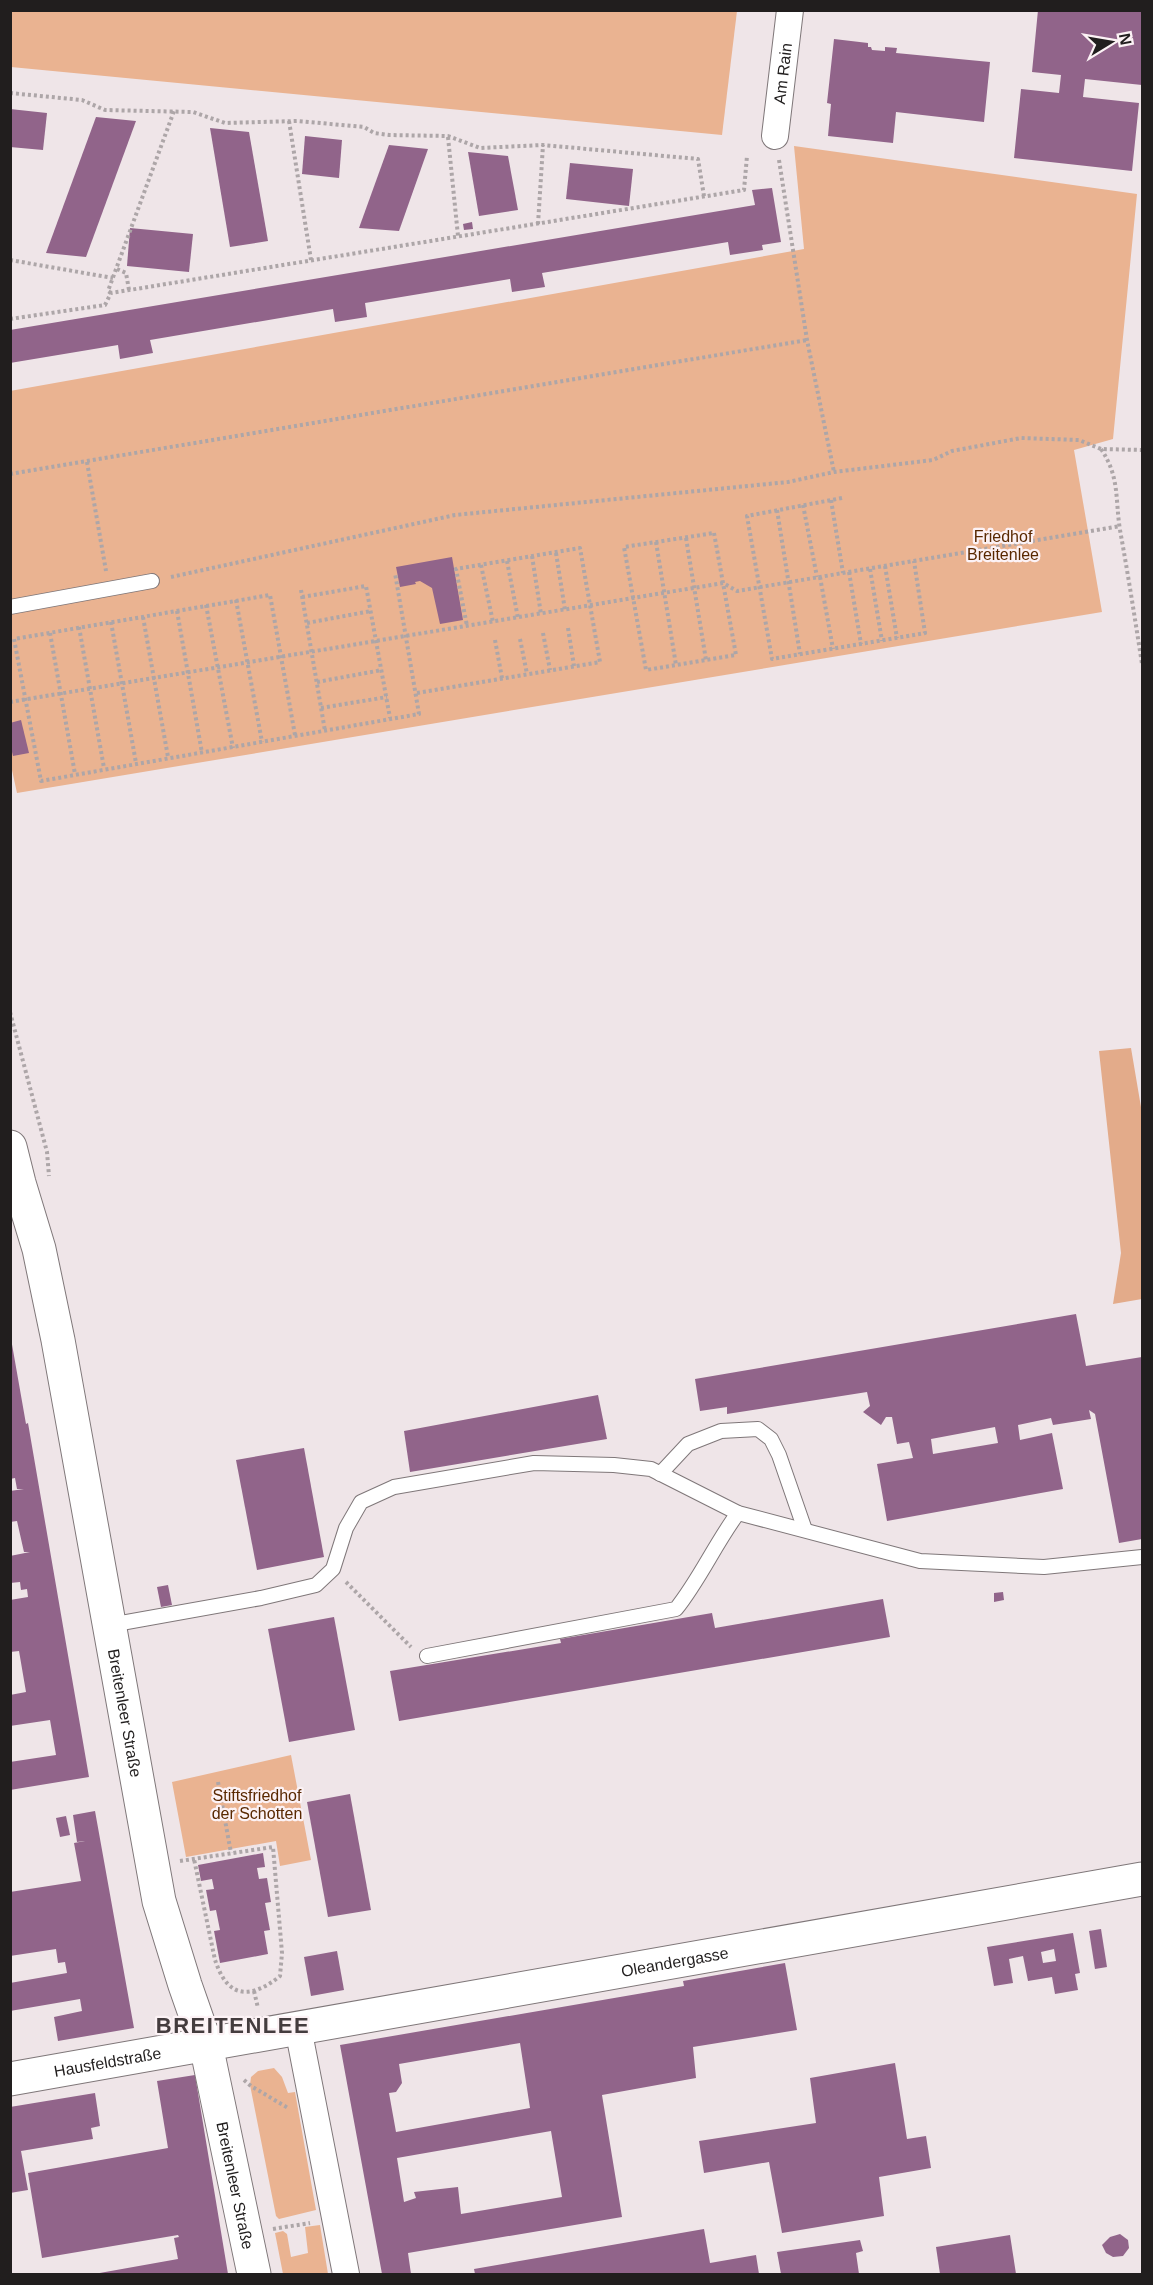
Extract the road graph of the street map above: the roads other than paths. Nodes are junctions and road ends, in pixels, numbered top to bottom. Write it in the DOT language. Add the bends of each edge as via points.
graph roads {
  1 [pos="790,10"];
  2 [pos="776,136"];
  3 [pos="152,580"];
  4 [pos="10,607"];
  5 [pos="10,1147"];
  6 [pos="660,1474"];
  7 [pos="738,1513"];
  8 [pos="805,1530"];
  9 [pos="1143,1557"];
  10 [pos="109,1625"];
  11 [pos="427,1656"];
  12 [pos="1143,1879"];
  13 [pos="298,2028"];
  14 [pos="206,2044"];
  15 [pos="10,2079"];
  16 [pos="254,2274"];
  17 [pos="346,2274"];
  1 -- 2 [label="street, Am Rain"];
  3 -- 4 [label="lane"];
  5 -- 10 [label="main road, Breitenleer Straße" via="39,1250 58,1341"];
  6 -- 7 [label="lane"];
  6 -- 8 [label="lane" via="688,1444 721,1431 758,1429 771,1439 779,1455"];
  6 -- 10 [label="lane" via="651,1469 534,1462 393,1487 362,1502 346,1528 333,1569 316,1585"];
  7 -- 8 [label="lane"];
  7 -- 11 [label="lane" via="676,1609"];
  8 -- 9 [label="lane" via="920,1561 1044,1567"];
  10 -- 14 [label="main road, Breitenleer Straße" via="159,1901"];
  12 -- 13 [label="main road, Oleandergasse"];
  13 -- 14 [label="main road, Oleandergasse"];
  13 -- 17 [label="street"];
  14 -- 15 [label="main road, Hausfeldstraße"];
  14 -- 16 [label="main road, Breitenleer Straße"];
}
